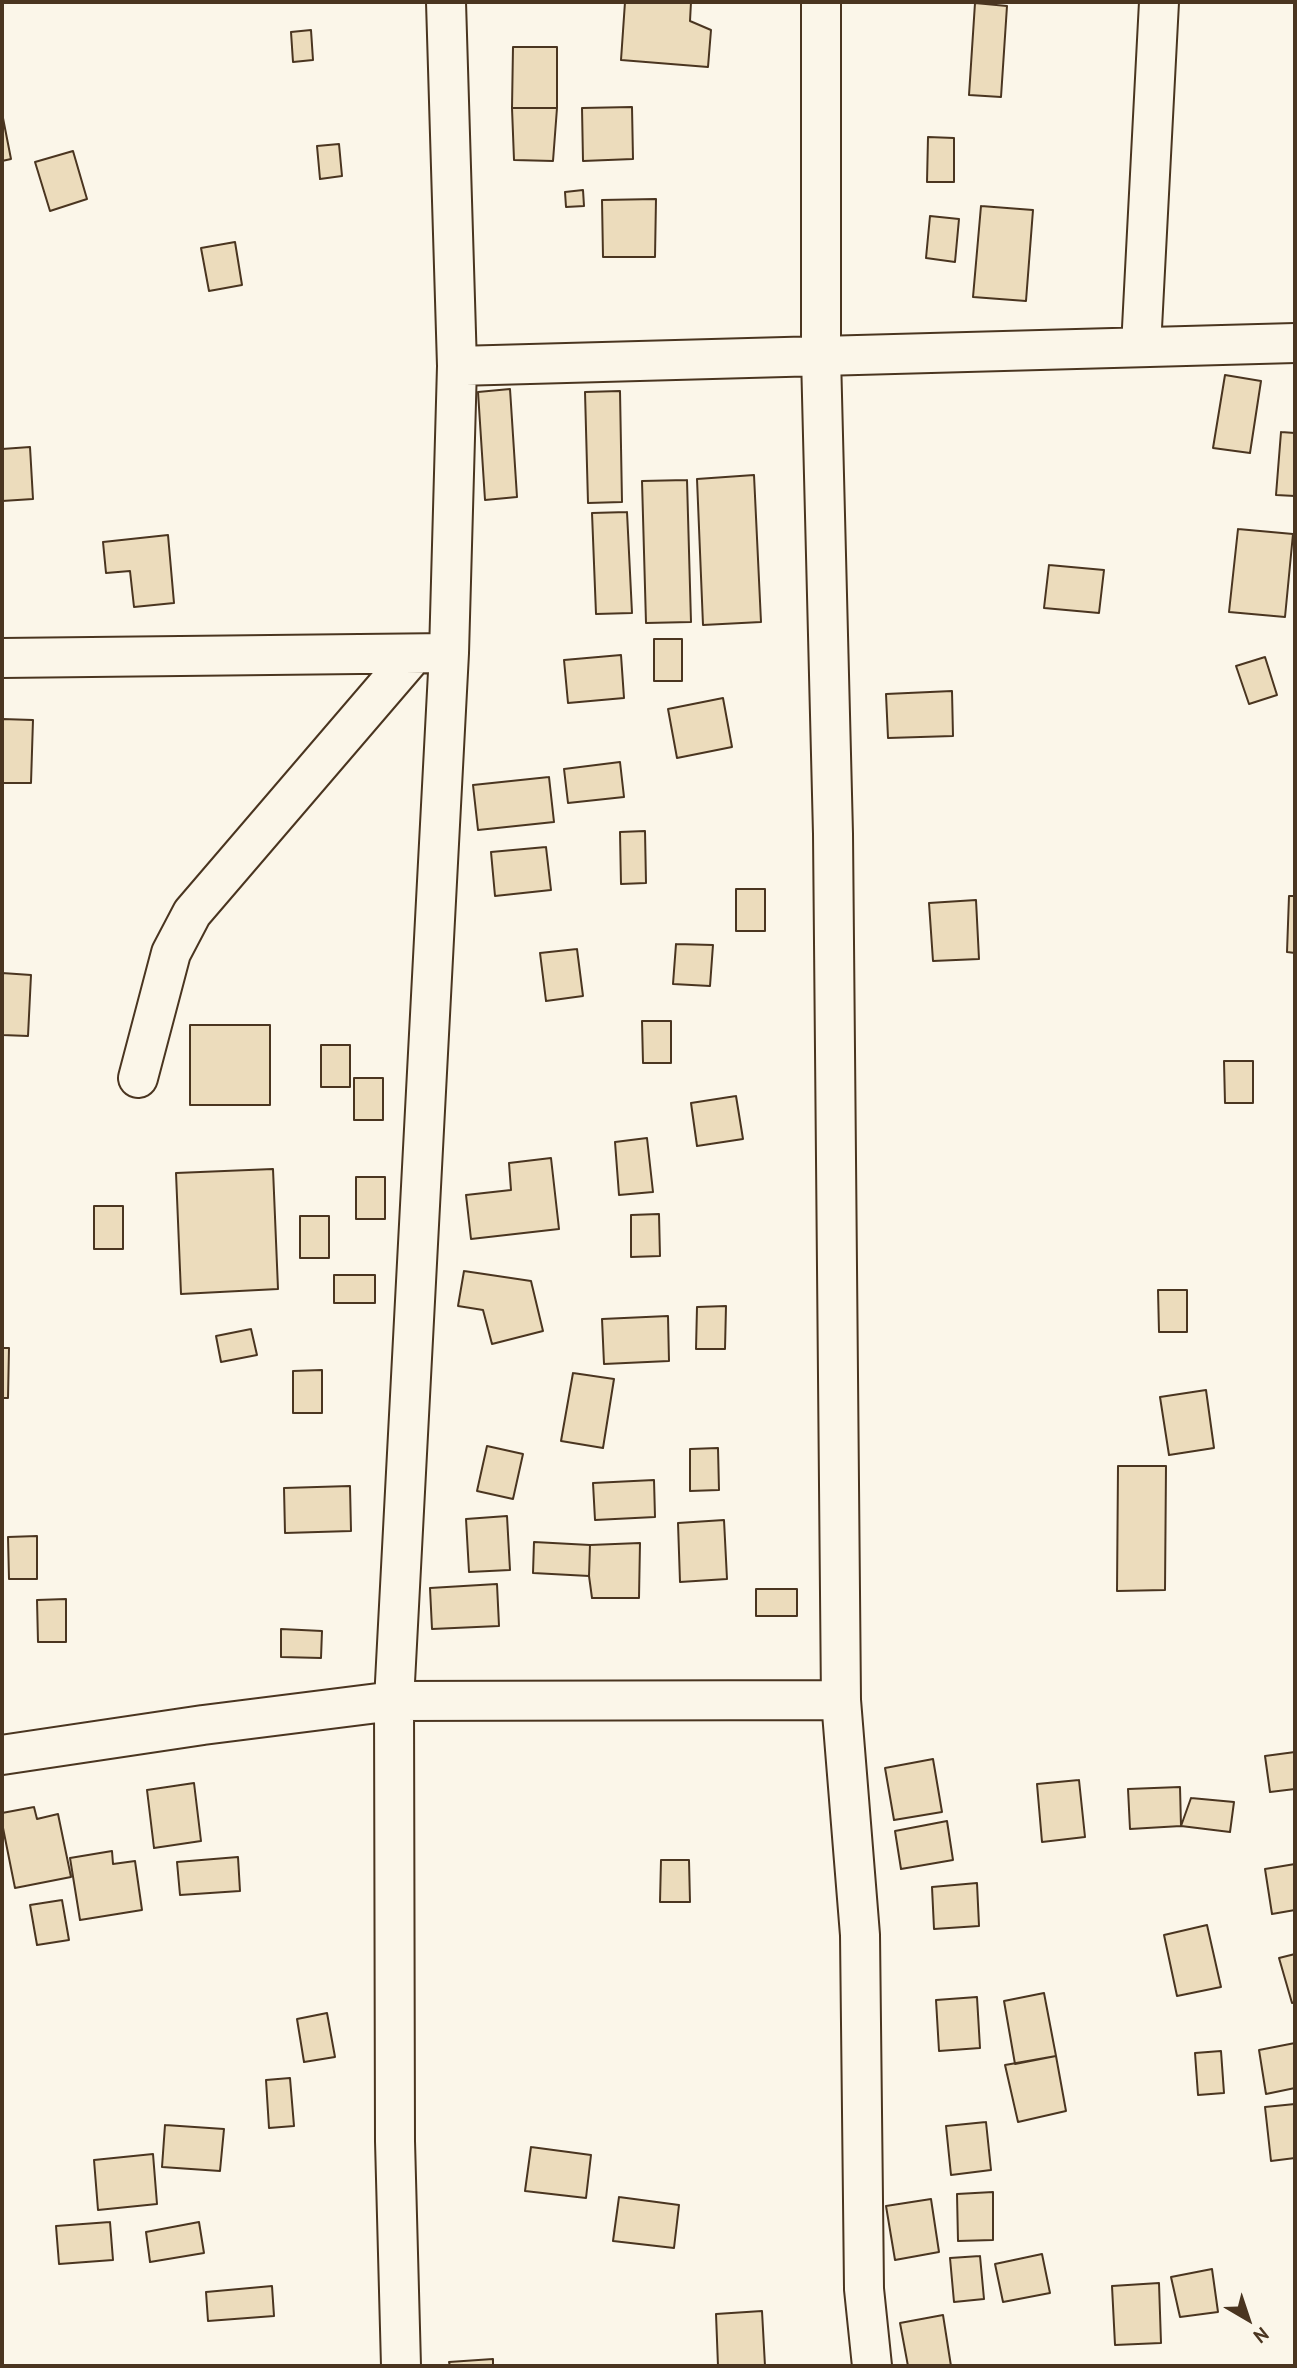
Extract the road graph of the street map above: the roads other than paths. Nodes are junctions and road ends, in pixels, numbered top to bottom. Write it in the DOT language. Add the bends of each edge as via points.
graph roads {
  1 [pos="446,2"];
  2 [pos="821,2"];
  3 [pos="1159,2"];
  4 [pos="1295,343"];
  5 [pos="1141,347"];
  6 [pos="821,356"];
  7 [pos="457,366"];
  8 [pos="431,653"];
  9 [pos="2,658"];
  10 [pos="138,1077"];
  11 [pos="394,1700"];
  12 [pos="841,1700"];
  13 [pos="2,1755"];
  14 [pos="401,2366"];
  15 [pos="872,2366"];
  1 -- 7 [label="street"];
  2 -- 6 [label="street"];
  3 -- 5 [label="street"];
  4 -- 5 [label="street"];
  5 -- 6 [label="street"];
  6 -- 7 [label="street"];
  6 -- 12 [label="street" via="833,834"];
  7 -- 8 [label="street"];
  8 -- 9 [label="street"];
  8 -- 10 [label="street" via="192,913 171,953"];
  8 -- 11 [label="street"];
  11 -- 12 [label="street"];
  11 -- 13 [label="street"];
  11 -- 14 [label="street"];
  12 -- 15 [label="street" via="860,1935 864,2289"];
}
